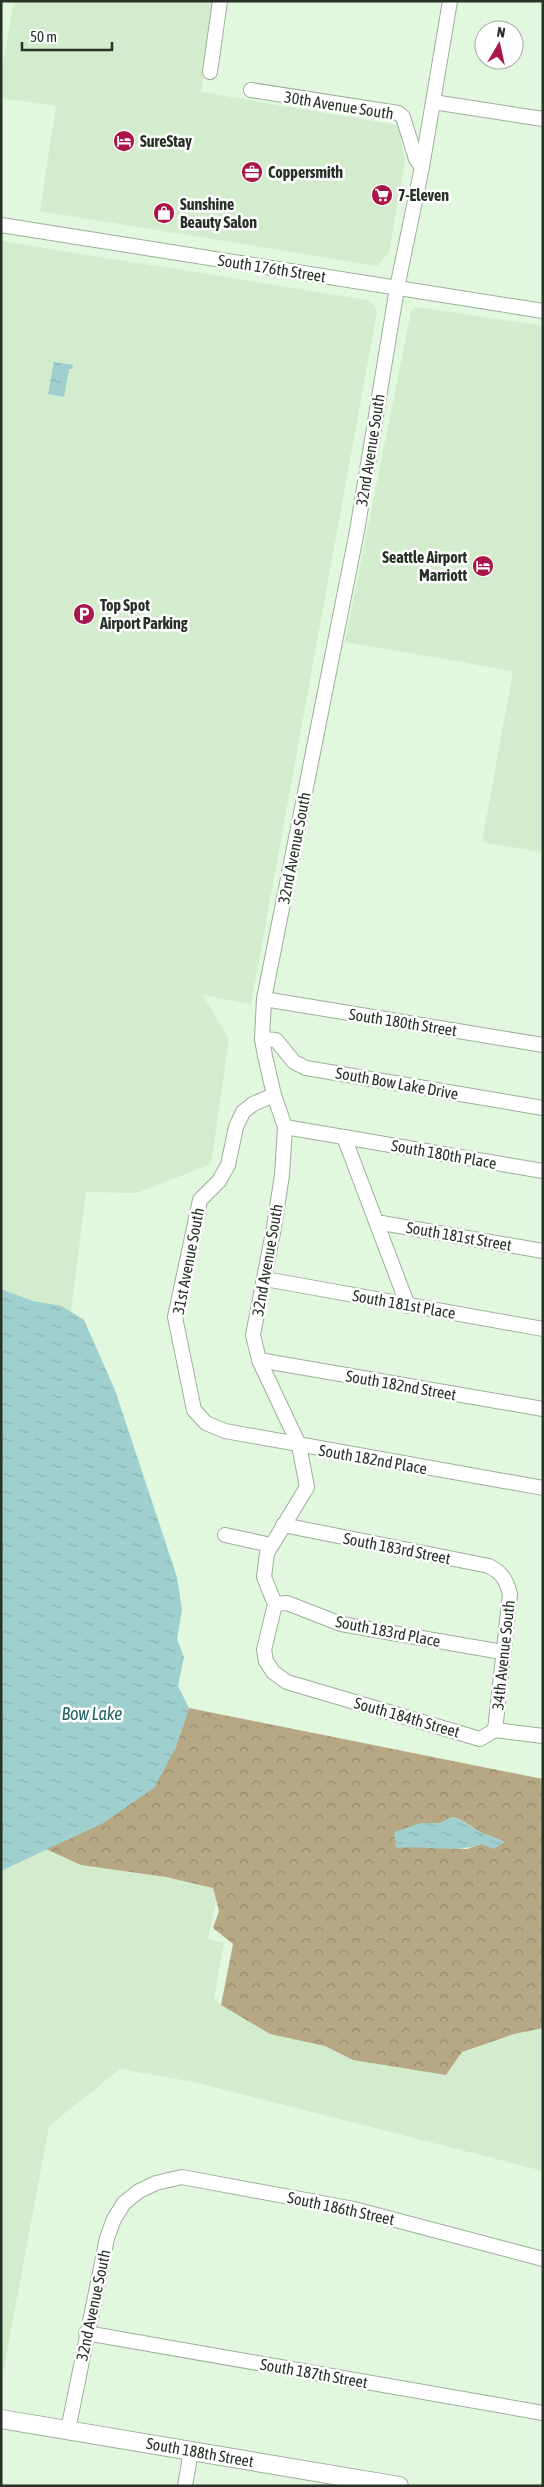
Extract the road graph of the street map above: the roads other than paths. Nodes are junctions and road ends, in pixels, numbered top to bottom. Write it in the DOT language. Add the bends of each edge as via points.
graph roads {
  1 [pos="220,1"];
  2 [pos="450,1"];
  3 [pos="210,72"];
  4 [pos="251,90"];
  5 [pos="433,102"];
  6 [pos="543,119"];
  7 [pos="422,167"];
  8 [pos="1,225"];
  9 [pos="397,288"];
  10 [pos="543,311"];
  11 [pos="264,999"];
  12 [pos="262,1039"];
  13 [pos="543,1045"];
  14 [pos="274,1095"];
  15 [pos="543,1108"];
  16 [pos="286,1127"];
  17 [pos="344,1137"];
  18 [pos="543,1171"];
  19 [pos="376,1222"];
  20 [pos="543,1251"];
  21 [pos="265,1279"];
  22 [pos="408,1306"];
  23 [pos="543,1329"];
  24 [pos="259,1360"];
  25 [pos="543,1409"];
  26 [pos="206,1423"];
  27 [pos="299,1445"];
  28 [pos="543,1488"];
  29 [pos="283,1525"];
  30 [pos="225,1535"];
  31 [pos="271,1545"];
  32 [pos="507,1580"];
  33 [pos="275,1604"];
  34 [pos="502,1652"];
  35 [pos="495,1730"];
  36 [pos="543,1736"];
  37 [pos="140,2191"];
  38 [pos="543,2259"];
  39 [pos="86,2333"];
  40 [pos="543,2413"];
  41 [pos="1,2419"];
  42 [pos="68,2430"];
  43 [pos="191,2451"];
  44 [pos="184,2486"];
  45 [pos="399,2486"];
  1 -- 3 [label="street"];
  2 -- 5 [label="street, 32nd Avenue South"];
  4 -- 7 [label="street, 30th Avenue South" via="398,113 403,117 416,159"];
  5 -- 6 [label="street"];
  5 -- 7 [label="street, 32nd Avenue South"];
  7 -- 9 [label="street, 32nd Avenue South"];
  8 -- 9 [label="street, South 176th Street"];
  9 -- 10 [label="street, South 176th Street"];
  9 -- 11 [label="street, 32nd Avenue South" via="357,530"];
  11 -- 12 [label="street, 32nd Avenue South"];
  11 -- 13 [label="street, South 180th Street"];
  12 -- 14 [label="street, 32nd Avenue South"];
  12 -- 15 [label="street, South Bow Lake Drive" via="276,1040 294,1062 306,1068"];
  14 -- 16 [label="street, 32nd Avenue South"];
  14 -- 26 [label="street, 31st Avenue South" via="243,1112 236,1127 228,1165 220,1181 200,1200 175,1317 194,1410"];
  16 -- 17 [label="street, South 180th Place"];
  16 -- 21 [label="street, 32nd Avenue South" via="282,1176"];
  17 -- 18 [label="street, South 180th Place"];
  17 -- 19 [label="street"];
  19 -- 20 [label="street, South 181st Street"];
  19 -- 22 [label="street"];
  21 -- 22 [label="street, South 181st Place"];
  21 -- 24 [label="street, 32nd Avenue South" via="253,1335"];
  22 -- 23 [label="street, South 181st Place"];
  24 -- 25 [label="street, South 182nd Street"];
  24 -- 27 [label="street, 32nd Avenue South"];
  26 -- 27 [label="street, South 182nd Place" via="225,1431"];
  27 -- 28 [label="street, South 182nd Place"];
  27 -- 29 [label="street, 32nd Avenue South" via="307,1488"];
  29 -- 31 [label="street, 32nd Avenue South"];
  29 -- 32 [label="street, South 183rd Street" via="489,1566"];
  30 -- 31 [label="street"];
  31 -- 33 [label="street, 32nd Avenue South" via="264,1577"];
  32 -- 34 [label="street, 34th Avenue South" via="510,1594"];
  33 -- 34 [label="street, South 183rd Place" via="287,1603 341,1624"];
  33 -- 35 [label="street, South 184th Street" via="264,1650 273,1672 287,1682 480,1738"];
  34 -- 35 [label="street, 34th Avenue South"];
  35 -- 36 [label="street, South 184th Street"];
  37 -- 38 [label="street, South 186th Street" via="156,2183 182,2177 354,2209"];
  37 -- 39 [label="street, 32nd Avenue South" via="124,2202 107,2238"];
  39 -- 40 [label="street, South 187th Street"];
  39 -- 42 [label="street, 32nd Avenue South"];
  41 -- 42 [label="main road, South 188th Street"];
  42 -- 43 [label="main road, South 188th Street"];
  43 -- 44 [label="street"];
  43 -- 45 [label="main road, South 188th Street"];
}
